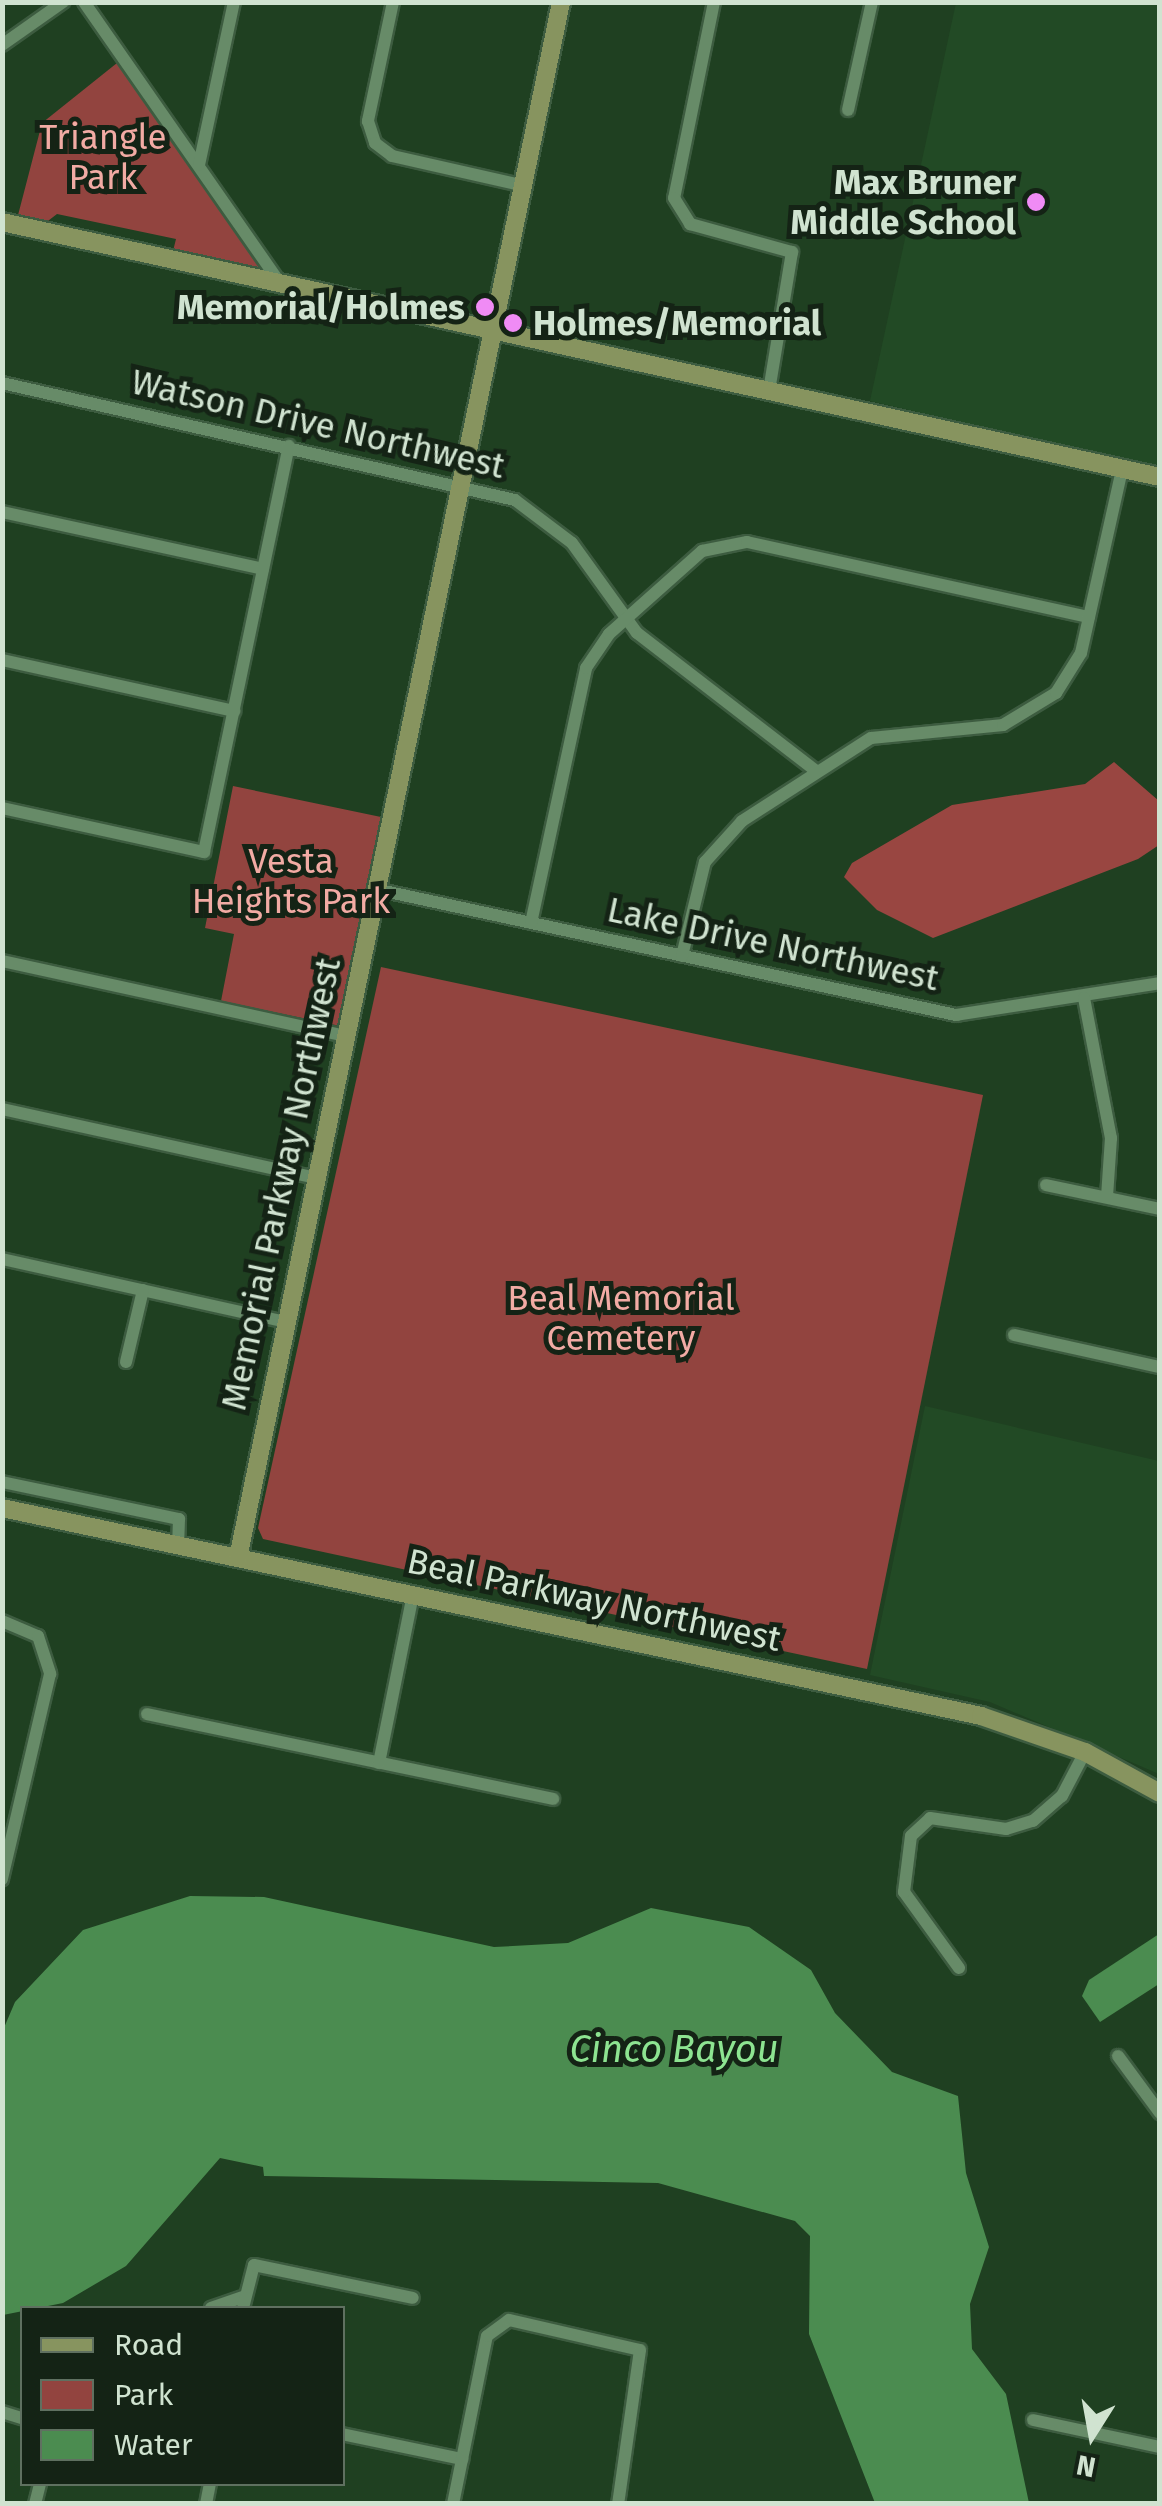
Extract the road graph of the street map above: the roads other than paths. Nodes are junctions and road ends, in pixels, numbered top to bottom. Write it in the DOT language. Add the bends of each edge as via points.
graph roads {
  1 [pos="63,2"];
  2 [pos="84,2"];
  3 [pos="234,2"];
  4 [pos="393,2"];
  5 [pos="561,2"];
  6 [pos="714,2"];
  7 [pos="872,2"];
  8 [pos="2,45"];
  9 [pos="848,110"];
  10 [pos="198,165"];
  11 [pos="521,185"];
  12 [pos="2,222"];
  13 [pos="280,283"];
  14 [pos="490,329"];
  15 [pos="2,383"];
  16 [pos="769,391"];
  17 [pos="289,446"];
  18 [pos="1122,468"];
  19 [pos="1160,477"];
  20 [pos="458,484"];
  21 [pos="2,512"];
  22 [pos="264,570"];
  23 [pos="627,617"];
  24 [pos="1089,617"];
  25 [pos="2,660"];
  26 [pos="234,711"];
  27 [pos="815,770"];
  28 [pos="2,808"];
  29 [pos="375,890"];
  30 [pos="531,923"];
  31 [pos="682,956"];
  32 [pos="2,961"];
  33 [pos="1160,983"];
  34 [pos="1084,998"];
  35 [pos="345,1036"];
  36 [pos="2,1109"];
  37 [pos="316,1178"];
  38 [pos="1046,1185"];
  39 [pos="1107,1198"];
  40 [pos="1160,1209"];
  41 [pos="3,1261"];
  42 [pos="143,1290"];
  43 [pos="286,1322"];
  44 [pos="1014,1336"];
  45 [pos="126,1362"];
  46 [pos="1160,1368"];
  47 [pos="2,1482"];
  48 [pos="2,1508"];
  49 [pos="178,1545"];
  50 [pos="238,1558"];
  51 [pos="413,1595"];
  52 [pos="2,1621"];
  53 [pos="147,1714"];
  54 [pos="1085,1752"];
  55 [pos="380,1763"];
  56 [pos="1160,1793"];
  57 [pos="552,1800"];
  58 [pos="2,1880"];
  59 [pos="959,1968"];
  60 [pos="1118,2056"];
  61 [pos="1160,2114"];
  62 [pos="413,2298"];
  63 [pos="244,2302"];
  64 [pos="1033,2420"];
  65 [pos="345,2435"];
  66 [pos="1160,2447"];
  67 [pos="462,2459"];
  68 [pos="452,2504"];
  69 [pos="618,2504"];
  1 -- 8 [label="street"];
  2 -- 10 [label="street"];
  3 -- 10 [label="street"];
  4 -- 11 [label="street" via="368,122 375,144 392,156"];
  5 -- 11 [label="street, Memorial Parkway Northwest"];
  6 -- 16 [label="street" via="674,198 690,224 792,252"];
  7 -- 9 [label="street"];
  10 -- 13 [label="street"];
  11 -- 14 [label="street, Memorial Parkway Northwest"];
  12 -- 13 [label="street"];
  13 -- 14 [label="street"];
  14 -- 16 [label="street"];
  14 -- 20 [label="street, Memorial Parkway Northwest"];
  15 -- 17 [label="street, Watson Drive Northwest"];
  16 -- 18 [label="street"];
  17 -- 20 [label="street, Watson Drive Northwest"];
  17 -- 22 [label="street"];
  18 -- 19 [label="street"];
  18 -- 24 [label="street"];
  20 -- 23 [label="street, Watson Drive Northwest" via="544,517"];
  20 -- 29 [label="street, Memorial Parkway Northwest"];
  21 -- 22 [label="street"];
  22 -- 26 [label="street"];
  23 -- 24 [label="street" via="702,551 737,542"];
  23 -- 27 [label="street, Watson Drive Northwest"];
  23 -- 30 [label="street" via="582,679"];
  24 -- 27 [label="street" via="1067,680 1032,713 983,728 883,734"];
  25 -- 26 [label="street"];
  26 -- 28 [label="street" via="204,852"];
  27 -- 31 [label="street" via="730,830 709,856"];
  29 -- 30 [label="street, Lake Drive Northwest"];
  29 -- 35 [label="street, Memorial Parkway Northwest"];
  30 -- 31 [label="street, Lake Drive Northwest"];
  31 -- 34 [label="street, Lake Drive Northwest" via="956,1015"];
  32 -- 35 [label="street"];
  33 -- 34 [label="street, Lake Drive Northwest"];
  34 -- 39 [label="street" via="1111,1138"];
  35 -- 37 [label="street, Memorial Parkway Northwest"];
  36 -- 37 [label="street"];
  37 -- 43 [label="street, Memorial Parkway Northwest"];
  38 -- 39 [label="street"];
  39 -- 40 [label="street"];
  41 -- 42 [label="street"];
  42 -- 43 [label="street"];
  42 -- 45 [label="street"];
  43 -- 50 [label="street, Memorial Parkway Northwest"];
  44 -- 46 [label="street"];
  47 -- 49 [label="street" via="179,1519"];
  48 -- 49 [label="street, Beal Parkway Northwest"];
  49 -- 50 [label="street, Beal Parkway Northwest"];
  50 -- 51 [label="street, Beal Parkway Northwest"];
  51 -- 54 [label="street, Beal Parkway Northwest" via="981,1716"];
  51 -- 55 [label="street"];
  52 -- 58 [label="street" via="50,1639 48,1689"];
  53 -- 55 [label="street"];
  54 -- 56 [label="street, Beal Parkway Northwest"];
  54 -- 59 [label="street" via="1062,1796 1034,1821 1006,1829 930,1818 911,1836 904,1892"];
  55 -- 57 [label="street"];
  60 -- 61 [label="street"];
  62 -- 63 [label="street" via="254,2265"];
  64 -- 66 [label="street"];
  65 -- 67 [label="street"];
  67 -- 68 [label="street"];
  67 -- 69 [label="street" via="488,2336 504,2321 640,2350"];
}
